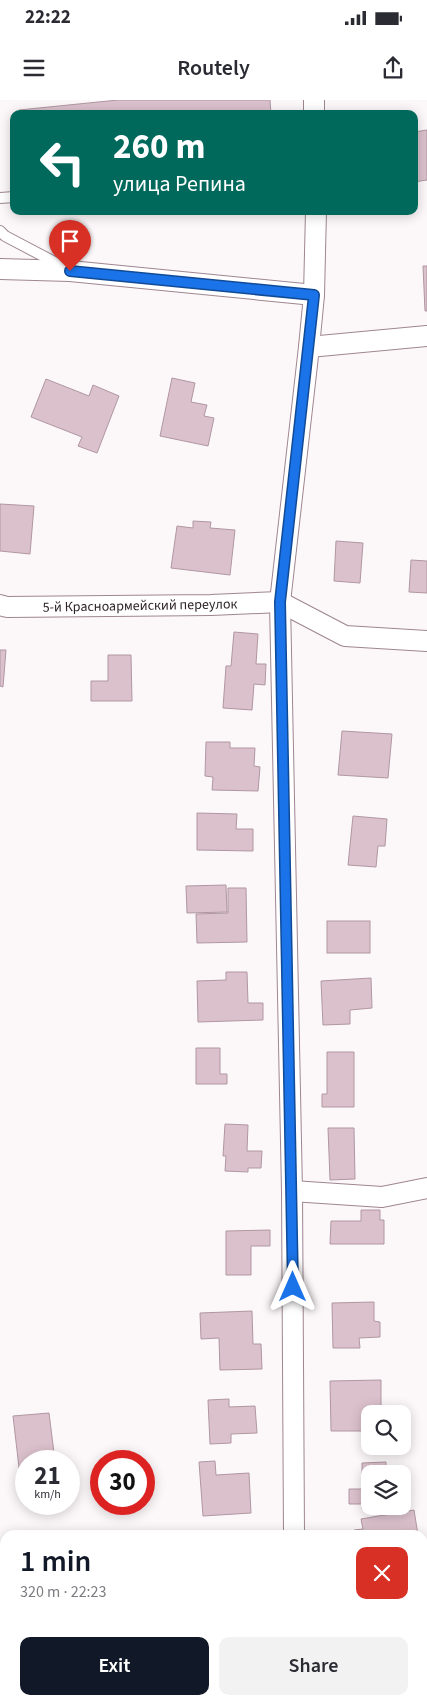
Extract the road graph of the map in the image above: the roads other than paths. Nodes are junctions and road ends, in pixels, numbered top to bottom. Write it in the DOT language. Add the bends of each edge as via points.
graph roads {
  1 [pos="316,215"];
  2 [pos="0,231"];
  3 [pos="0,269"];
  4 [pos="70,271"];
  5 [pos="314,295"];
  6 [pos="427,336"];
  7 [pos="309,347"];
  8 [pos="280,602"];
  9 [pos="0,605"];
  10 [pos="427,641"];
  11 [pos="427,1188"];
  12 [pos="292,1191"];
  13 [pos="294,1530"];
  1 -- 5 [label="street"];
  2 -- 4 [label="lane"];
  3 -- 4 [label="street"];
  4 -- 5 [label="street"];
  5 -- 7 [label="street"];
  6 -- 7 [label="street"];
  7 -- 8 [label="street"];
  8 -- 9 [label="street, 5-й Красноармейский переулок"];
  8 -- 10 [label="street" via="344,636"];
  8 -- 12 [label="street"];
  11 -- 12 [label="street" via="382,1197"];
  12 -- 13 [label="street"];
}
